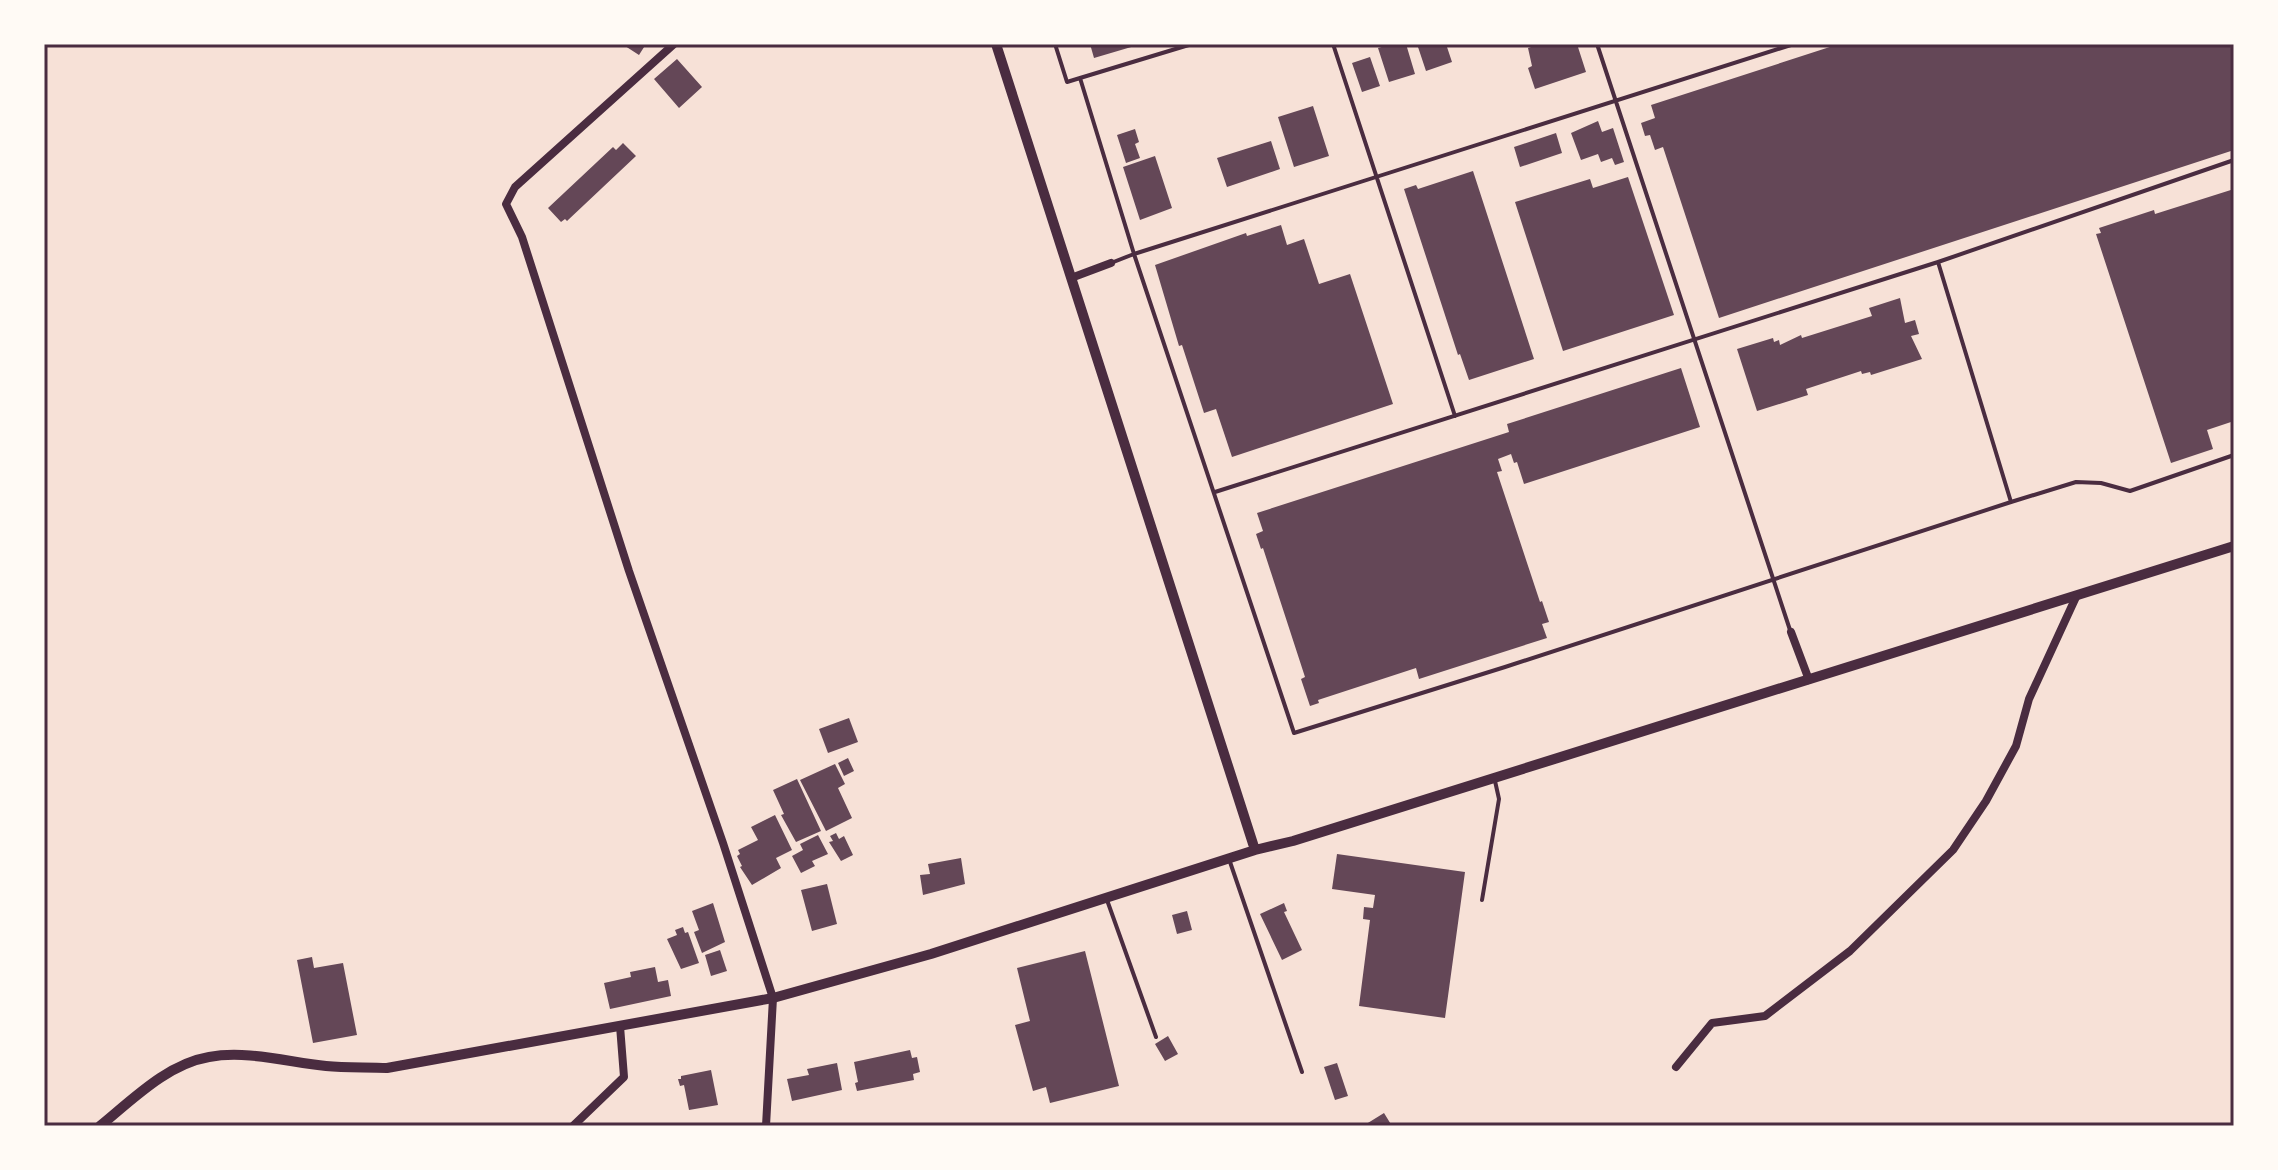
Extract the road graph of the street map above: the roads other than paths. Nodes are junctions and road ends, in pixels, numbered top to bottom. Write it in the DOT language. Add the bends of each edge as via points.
graph roads {
  1 [pos="674,44"];
  2 [pos="996,44"];
  3 [pos="1055,44"];
  4 [pos="1192,44"];
  5 [pos="1333,44"];
  6 [pos="1597,44"];
  7 [pos="1794,44"];
  8 [pos="1080,78"];
  9 [pos="1616,101"];
  10 [pos="2234,160"];
  11 [pos="1376,177"];
  12 [pos="1134,254"];
  13 [pos="1938,262"];
  14 [pos="1111,263"];
  15 [pos="1071,278"];
  16 [pos="1695,339"];
  17 [pos="1455,416"];
  18 [pos="2234,455"];
  19 [pos="1215,492"];
  20 [pos="2011,502"];
  21 [pos="2234,546"];
  22 [pos="1774,580"];
  23 [pos="2076,597"];
  24 [pos="1791,632"];
  25 [pos="1809,680"];
  26 [pos="1494,778"];
  27 [pos="1255,850"];
  28 [pos="1229,858"];
  29 [pos="1107,899"];
  30 [pos="1482,900"];
  31 [pos="773,998"];
  32 [pos="620,1026"];
  33 [pos="1156,1037"];
  34 [pos="1676,1067"];
  35 [pos="1302,1072"];
  36 [pos="100,1126"];
  37 [pos="573,1126"];
  38 [pos="766,1126"];
  1 -- 31 [label="street" via="515,187 506,204 522,237"];
  2 -- 15 [label="street"];
  3 -- 8 [label="lane" via="1067,82"];
  4 -- 8 [label="lane"];
  5 -- 11 [label="lane"];
  6 -- 9 [label="lane"];
  7 -- 9 [label="lane"];
  8 -- 12 [label="lane"];
  9 -- 11 [label="lane"];
  9 -- 16 [label="lane"];
  10 -- 13 [label="lane"];
  11 -- 12 [label="lane"];
  11 -- 17 [label="lane"];
  12 -- 14 [label="lane"];
  12 -- 19 [label="lane"];
  13 -- 16 [label="lane"];
  13 -- 20 [label="lane"];
  14 -- 15 [label="street"];
  15 -- 27 [label="street"];
  16 -- 17 [label="lane"];
  16 -- 22 [label="lane"];
  17 -- 19 [label="lane"];
  18 -- 20 [label="lane" via="2130,491 2076,482"];
  19 -- 22 [label="lane" via="1294,733"];
  20 -- 22 [label="lane"];
  21 -- 23 [label="street"];
  22 -- 24 [label="lane"];
  23 -- 25 [label="street"];
  23 -- 34 [label="street" via="2029,699 2016,746 1953,850 1850,951 1765,1016 1712,1023"];
  24 -- 25 [label="street"];
  25 -- 26 [label="street"];
  26 -- 27 [label="street"];
  26 -- 30 [label="lane" via="1499,799"];
  27 -- 28 [label="street"];
  28 -- 29 [label="street"];
  28 -- 35 [label="lane"];
  29 -- 31 [label="street"];
  29 -- 33 [label="lane"];
  31 -- 32 [label="street"];
  31 -- 38 [label="street"];
  32 -- 36 [label="street" via="387,1068 208,1057 176,1068"];
  32 -- 37 [label="street" via="624,1077"];
}
